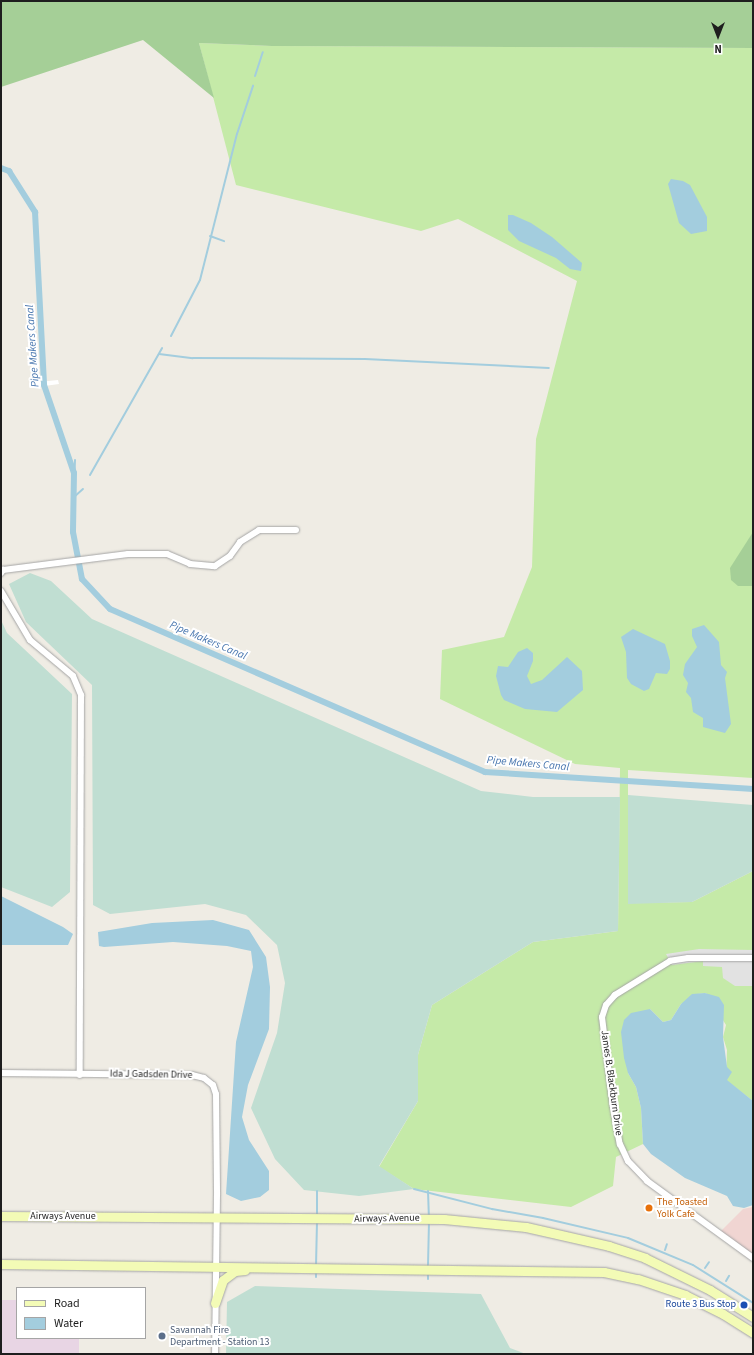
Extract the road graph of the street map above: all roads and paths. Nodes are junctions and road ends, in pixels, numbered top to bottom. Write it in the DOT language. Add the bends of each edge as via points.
graph roads {
  1 [pos="296,530"];
  2 [pos="1,573"];
  3 [pos="1,591"];
  4 [pos="753,958"];
  5 [pos="1,1072"];
  6 [pos="80,1074"];
  7 [pos="1,1216"];
  8 [pos="215,1218"];
  9 [pos="753,1258"];
  10 [pos="1,1264"];
  11 [pos="216,1266"];
  12 [pos="282,1266"];
  13 [pos="215,1303"];
  14 [pos="753,1317"];
  15 [pos="753,1333"];
  16 [pos="215,1354"];
  1 -- 2 [label="street" via="259,530 240,542 230,556 215,566 190,564 167,554 128,554 3,570"];
  3 -- 6 [label="street" via="30,640 73,676 81,695"];
  4 -- 9 [label="street, James B. Blackburn Drive" via="688,958 670,961 615,995 606,1005 602,1017 612,1106 620,1144 628,1161 646,1181"];
  5 -- 6 [label="street, Ida J Gadsden Drive"];
  6 -- 8 [label="street, Ida J Gadsden Drive" via="196,1075 213,1085 216,1094"];
  7 -- 8 [label="main road, Airways Avenue"];
  8 -- 11 [label="street, Ida J Gadsden Drive"];
  8 -- 14 [label="main road, Airways Avenue" via="429,1219 526,1226 610,1246 689,1279"];
  10 -- 11 [label="main road"];
  11 -- 12 [label="main road"];
  11 -- 13 [label="street, Ida J Gadsden Drive"];
  12 -- 13 [label="main road" via="235,1271 223,1280"];
  12 -- 15 [label="main road" via="604,1272 638,1279 685,1295 724,1314"];
  13 -- 16 [label="street, Ida J Gadsden Drive"];
}
